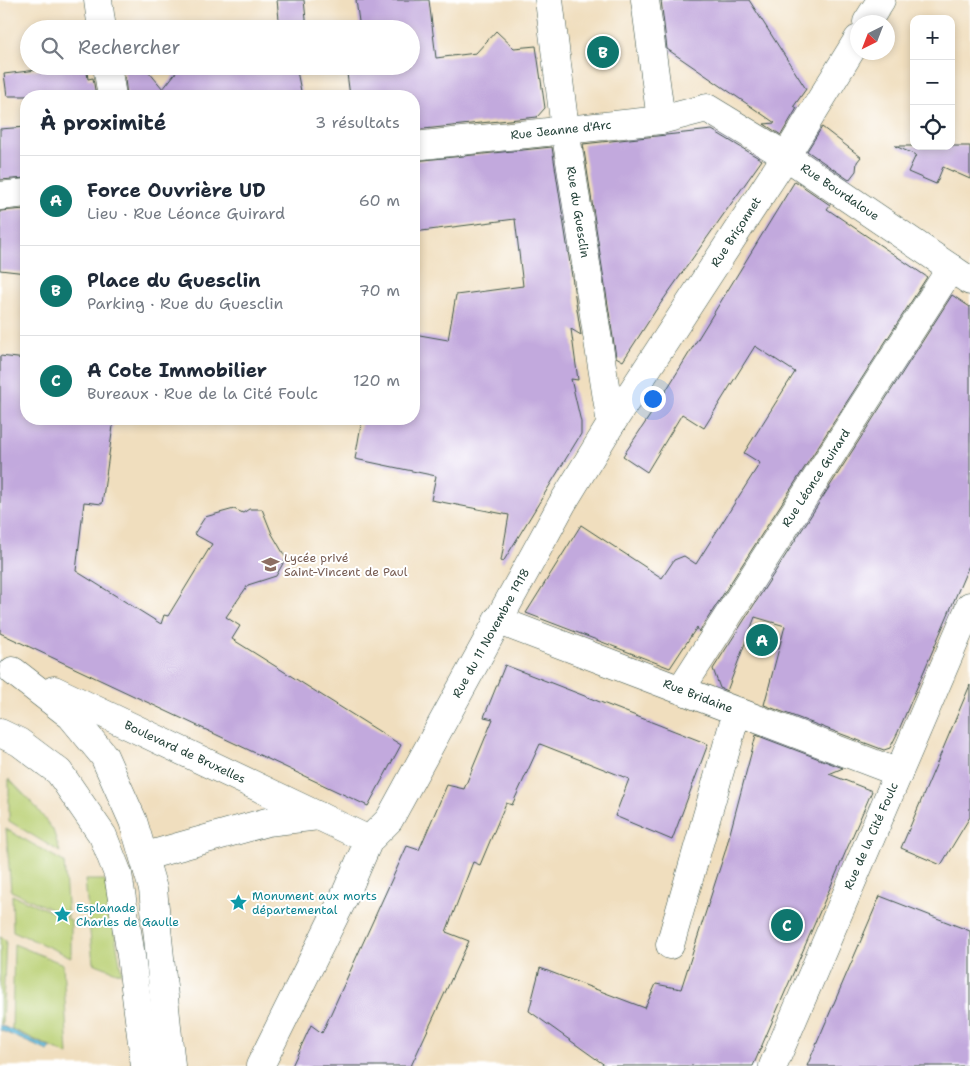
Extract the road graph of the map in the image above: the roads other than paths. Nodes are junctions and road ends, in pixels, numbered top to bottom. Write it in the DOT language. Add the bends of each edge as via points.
graph roads {
  1 [pos="98,0"];
  2 [pos="549,0"];
  3 [pos="645,0"];
  4 [pos="881,0"];
  5 [pos="871,15"];
  6 [pos="101,20"];
  7 [pos="850,52"];
  8 [pos="108,75"];
  9 [pos="111,90"];
  10 [pos="707,108"];
  11 [pos="661,120"];
  12 [pos="564,129"];
  13 [pos="420,145"];
  14 [pos="786,156"];
  15 [pos="20,194"];
  16 [pos="0,196"];
  17 [pos="961,274"];
  18 [pos="611,424"];
  19 [pos="970,606"];
  20 [pos="497,620"];
  21 [pos="7,668"];
  22 [pos="680,689"];
  23 [pos="737,711"];
  24 [pos="0,733"];
  25 [pos="898,775"];
  26 [pos="319,816"];
  27 [pos="369,840"];
  28 [pos="153,854"];
  29 [pos="670,945"];
  30 [pos="145,1066"];
  31 [pos="171,1066"];
  32 [pos="260,1066"];
  33 [pos="772,1066"];
  1 -- 6 [label="street"];
  2 -- 12 [label="street, Rue du Guesclin"];
  3 -- 11 [label="street"];
  4 -- 5 [label="street"];
  7 -- 14 [label="street, Rue Briçonnet"];
  8 -- 9 [label="street"];
  10 -- 11 [label="street, Rue Jeanne d'Arc"];
  10 -- 14 [label="street, Rue Bourdaloue"];
  11 -- 12 [label="street, Rue Jeanne d'Arc"];
  12 -- 13 [label="street, Rue Jeanne d'Arc"];
  12 -- 18 [label="street, Rue du Guesclin"];
  14 -- 17 [label="street, Rue Bourdaloue"];
  14 -- 18 [label="street, Rue Briçonnet"];
  15 -- 16 [label="street"];
  17 -- 22 [label="street, Rue Léonce Guirard"];
  18 -- 20 [label="street, Rue du 11 Novembre 1918"];
  19 -- 25 [label="street, Rue de la Cité Foulc"];
  20 -- 22 [label="street, Rue Bridaine"];
  20 -- 27 [label="street, Rue du 11 Novembre 1918" via="389,820"];
  21 -- 26 [label="street, Boulevard de Bruxelles"];
  21 -- 31 [label="street" via="71,716 104,756 133,821 153,889"];
  22 -- 23 [label="street, Rue Bridaine"];
  23 -- 25 [label="street, Rue Bridaine"];
  23 -- 29 [label="street"];
  24 -- 30 [label="street" via="59,772 103,836 118,874"];
  25 -- 33 [label="street, Rue de la Cité Foulc"];
  26 -- 27 [label="street, Boulevard de Bruxelles"];
  26 -- 28 [label="street" via="267,822"];
  27 -- 32 [label="street"];
}
